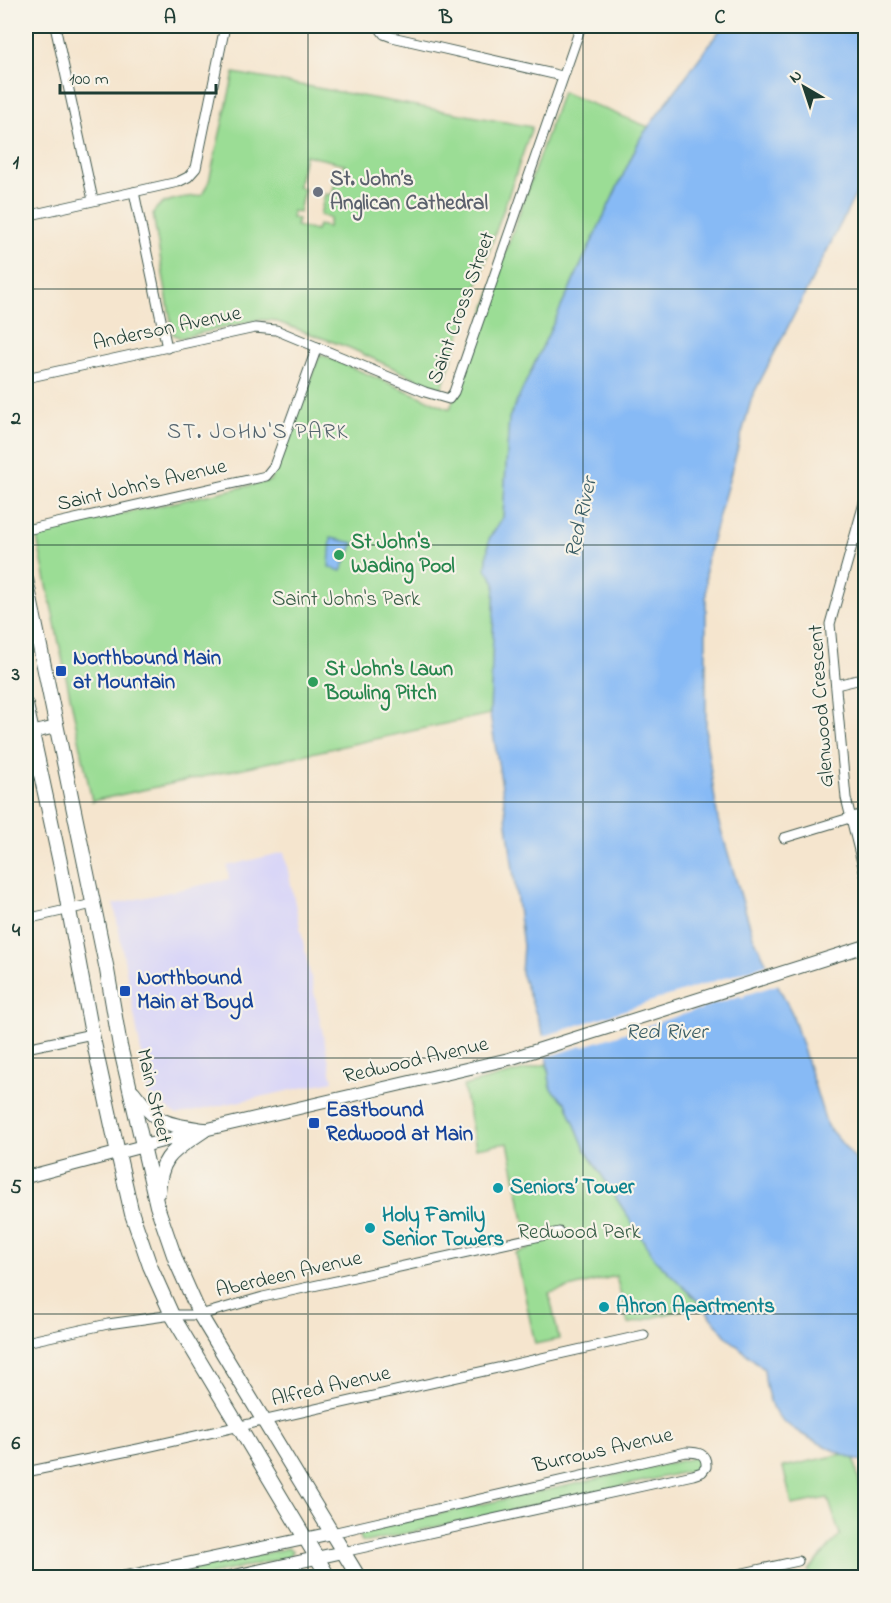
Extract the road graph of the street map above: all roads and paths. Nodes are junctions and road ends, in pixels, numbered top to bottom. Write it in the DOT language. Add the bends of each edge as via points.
graph roads {
  1 [pos="55,26"];
  2 [pos="225,26"];
  3 [pos="378,26"];
  4 [pos="581,26"];
  5 [pos="562,76"];
  6 [pos="134,192"];
  7 [pos="93,200"];
  8 [pos="26,216"];
  9 [pos="317,347"];
  10 [pos="167,348"];
  11 [pos="26,378"];
  12 [pos="449,399"];
  13 [pos="866,496"];
  14 [pos="26,530"];
  15 [pos="866,539"];
  16 [pos="853,541"];
  17 [pos="26,579"];
  18 [pos="866,678"];
  19 [pos="837,685"];
  20 [pos="26,705"];
  21 [pos="56,728"];
  22 [pos="28,734"];
  23 [pos="866,813"];
  24 [pos="850,816"];
  25 [pos="784,838"];
  26 [pos="866,879"];
  27 [pos="93,904"];
  28 [pos="69,910"];
  29 [pos="26,919"];
  30 [pos="866,946"];
  31 [pos="92,1034"];
  32 [pos="26,1048"];
  33 [pos="129,1086"];
  34 [pos="204,1130"];
  35 [pos="143,1146"];
  36 [pos="118,1154"];
  37 [pos="26,1177"];
  38 [pos="157,1206"];
  39 [pos="559,1232"];
  40 [pos="171,1315"];
  41 [pos="200,1315"];
  42 [pos="644,1335"];
  43 [pos="26,1342"];
  44 [pos="264,1420"];
  45 [pos="237,1426"];
  46 [pos="26,1472"];
  47 [pos="332,1533"];
  48 [pos="304,1537"];
  49 [pos="343,1552"];
  50 [pos="316,1557"];
  51 [pos="798,1561"];
  52 [pos="121,1578"];
  53 [pos="226,1578"];
  54 [pos="328,1578"];
  55 [pos="359,1578"];
  56 [pos="721,1578"];
  1 -- 7 [label="street"];
  2 -- 6 [label="street" via="196,168 178,182"];
  3 -- 5 [label="street" via="392,37"];
  4 -- 5 [label="street, Saint Cross Street"];
  5 -- 12 [label="street, Saint Cross Street"];
  6 -- 7 [label="street"];
  6 -- 10 [label="street"];
  7 -- 8 [label="street"];
  9 -- 10 [label="street, Anderson Avenue" via="276,330 255,328"];
  9 -- 12 [label="street, Anderson Avenue"];
  9 -- 14 [label="street, Saint John's Avenue" via="274,466 266,476"];
  10 -- 11 [label="street, Anderson Avenue"];
  13 -- 16 [label="street, Glenwood Crescent"];
  15 -- 16 [label="street"];
  16 -- 19 [label="street, Glenwood Crescent" via="831,624"];
  17 -- 21 [label="main road, Main Street"];
  18 -- 19 [label="street"];
  19 -- 24 [label="street, Glenwood Crescent"];
  20 -- 22 [label="main road"];
  21 -- 22 [label="main road"];
  21 -- 27 [label="main road, Main Street"];
  22 -- 28 [label="main road"];
  23 -- 24 [label="street"];
  24 -- 25 [label="street"];
  24 -- 26 [label="street, Glenwood Crescent"];
  27 -- 28 [label="street"];
  27 -- 33 [label="main road, Main Street"];
  28 -- 29 [label="street"];
  28 -- 31 [label="main road"];
  30 -- 34 [label="main road, Redwood Avenue" via="510,1059"];
  31 -- 32 [label="street"];
  31 -- 36 [label="main road"];
  33 -- 34 [label="main road" via="156,1118"];
  33 -- 35 [label="main road, Main Street"];
  34 -- 35 [label="main road, Redwood Avenue"];
  34 -- 38 [label="main road" via="163,1164"];
  35 -- 36 [label="main road, Redwood Avenue"];
  35 -- 38 [label="main road, Main Street"];
  36 -- 37 [label="main road, Redwood Avenue"];
  36 -- 40 [label="main road" via="136,1224"];
  38 -- 41 [label="main road, Main Street"];
  39 -- 41 [label="street, Aberdeen Avenue" via="263,1297"];
  40 -- 41 [label="street, Aberdeen Avenue"];
  40 -- 43 [label="street, Aberdeen Avenue"];
  40 -- 45 [label="main road"];
  41 -- 44 [label="main road, Main Street"];
  42 -- 44 [label="street, Alfred Avenue"];
  44 -- 45 [label="street, Alfred Avenue"];
  44 -- 47 [label="main road, Main Street"];
  45 -- 46 [label="street, Alfred Avenue"];
  45 -- 48 [label="main road"];
  47 -- 48 [label="main road, Burrows Avenue"];
  47 -- 49 [label="main road, Main Street"];
  47 -- 49 [label="street, Burrows Avenue" via="686,1452 698,1452 706,1461 702,1472 693,1475"];
  48 -- 50 [label="main road"];
  48 -- 52 [label="main road, Burrows Avenue"];
  49 -- 50 [label="main road, Burrows Avenue"];
  49 -- 55 [label="main road, Main Street"];
  50 -- 53 [label="main road, Burrows Avenue"];
  50 -- 54 [label="main road"];
  51 -- 56 [label="street"];
}
